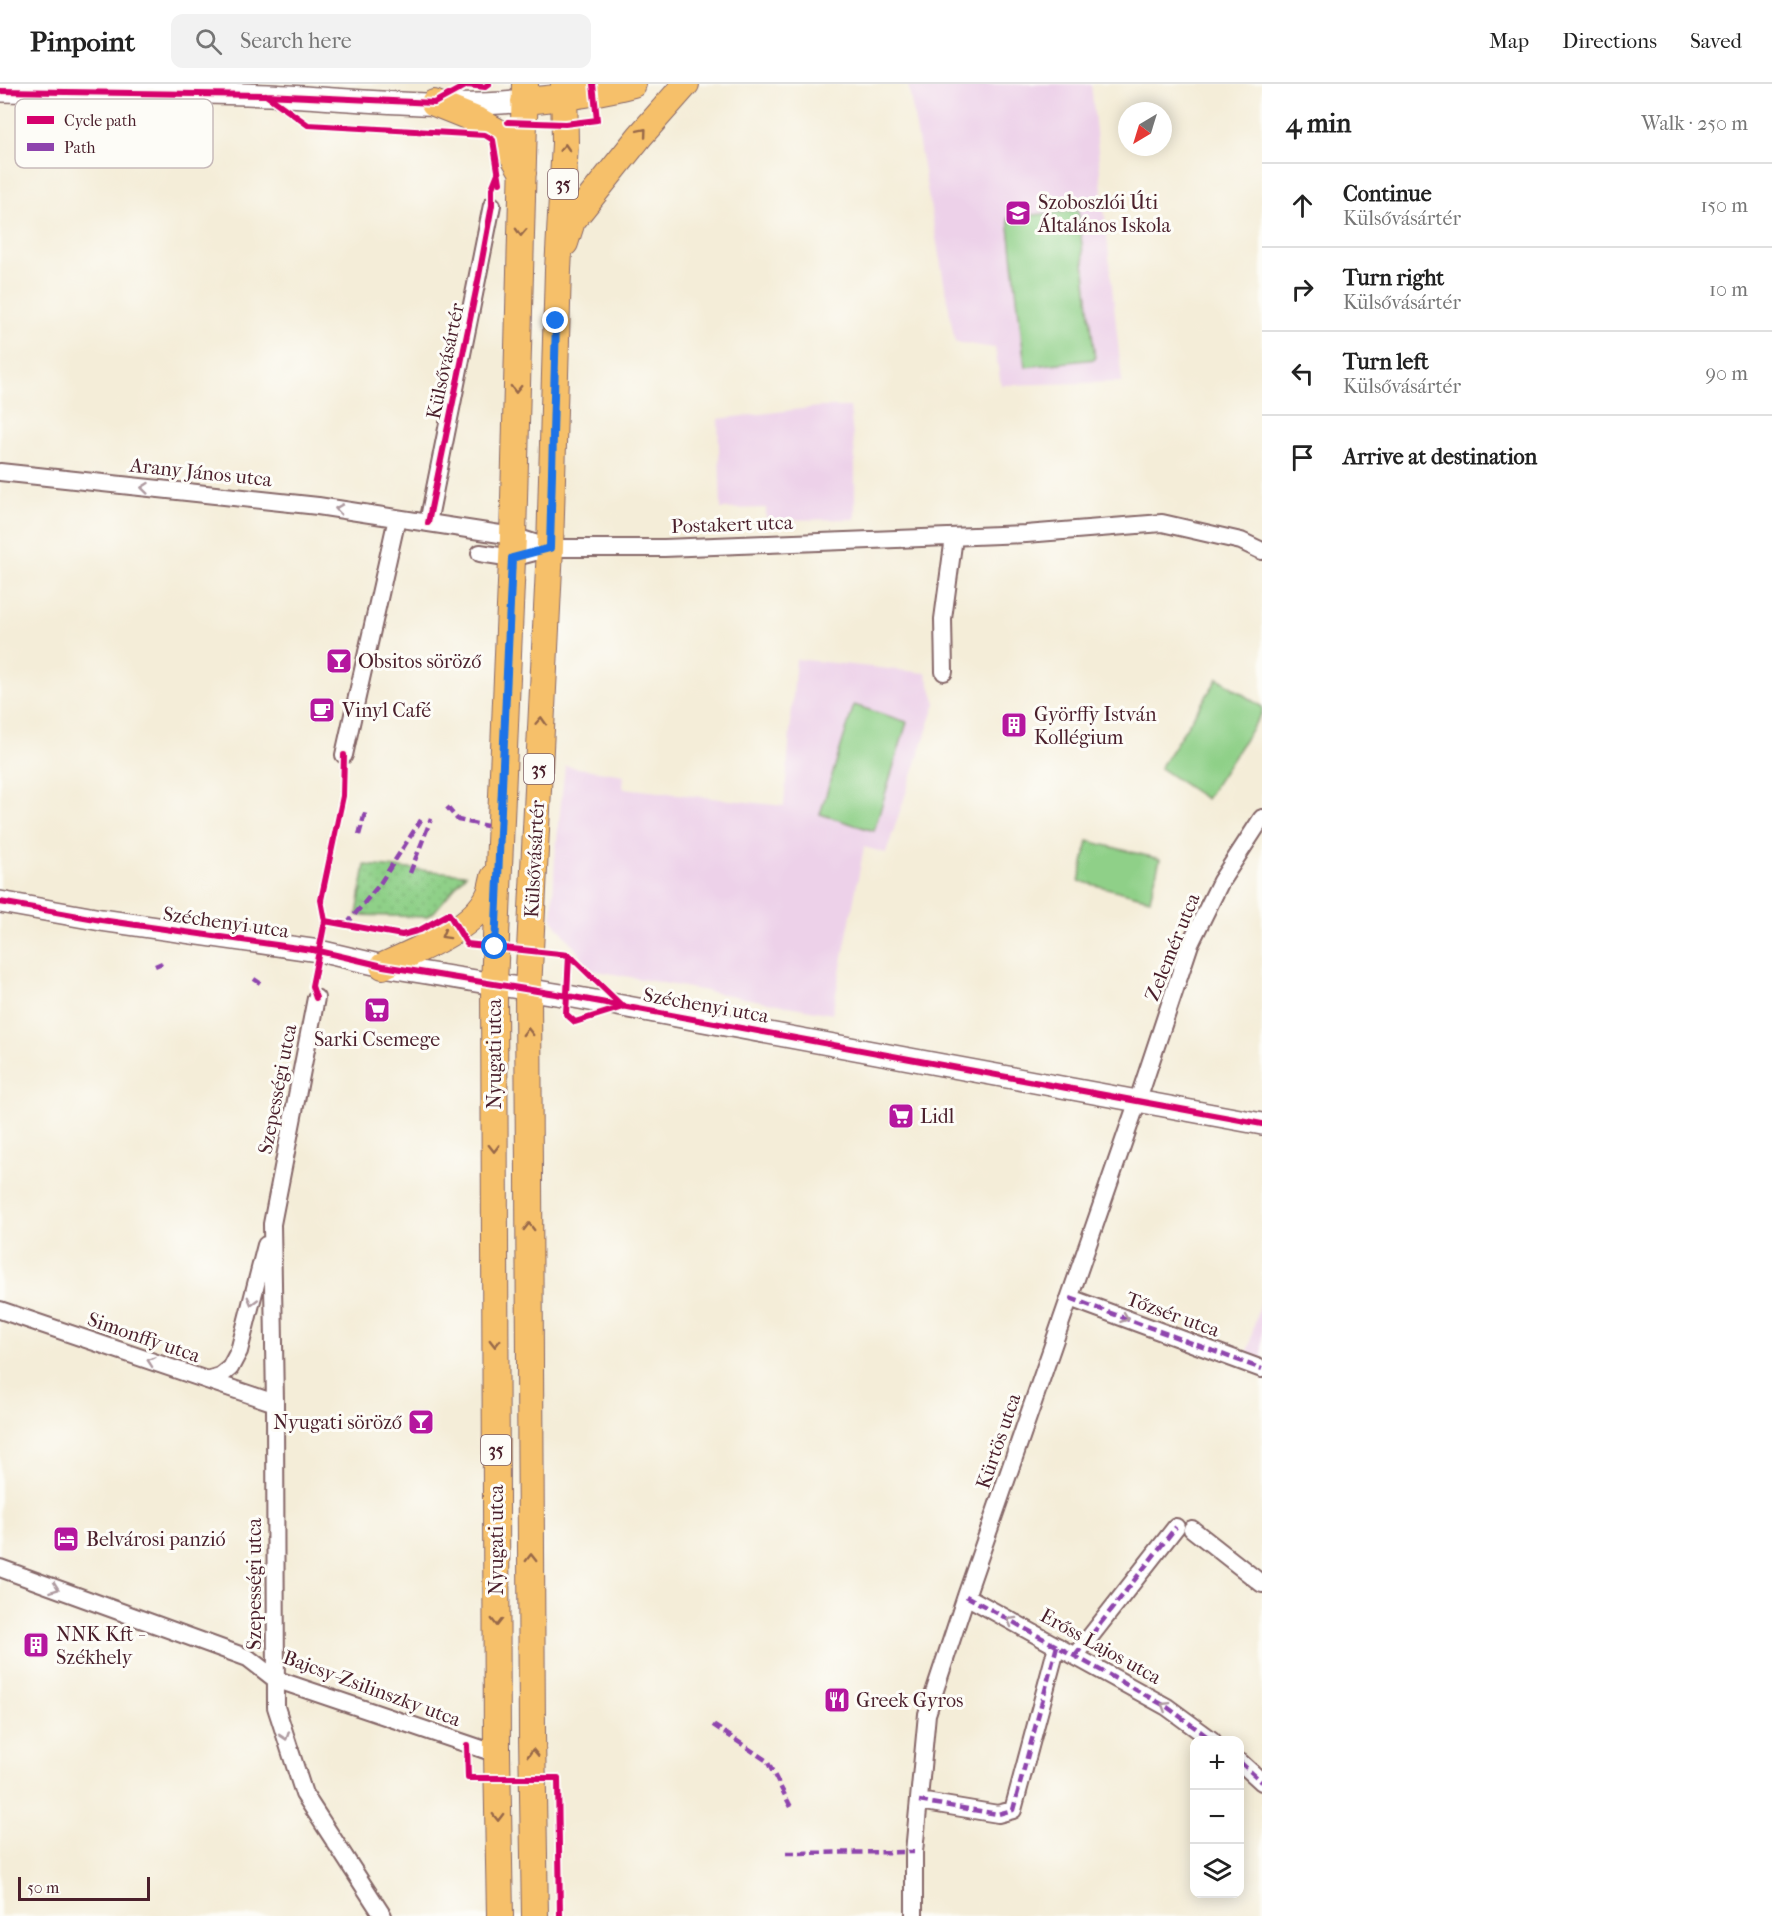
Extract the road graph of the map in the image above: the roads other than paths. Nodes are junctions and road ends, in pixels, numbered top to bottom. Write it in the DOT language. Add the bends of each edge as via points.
graph roads {
  1 [pos="633,84"];
  2 [pos="686,84"];
  3 [pos="244,89"];
  4 [pos="570,89"];
  5 [pos="530,90"];
  6 [pos="0,91"];
  7 [pos="434,103"];
  8 [pos="524,173"];
  9 [pos="492,205"];
  10 [pos="558,270"];
  11 [pos="0,472"];
  12 [pos="396,518"];
  13 [pos="428,523"];
  14 [pos="954,537"];
  15 [pos="513,547"];
  16 [pos="550,548"];
  17 [pos="1262,551"];
  18 [pos="480,554"];
  19 [pos="944,672"];
  20 [pos="344,755"];
  21 [pos="1262,818"];
  22 [pos="499,856"];
  23 [pos="0,903"];
  24 [pos="382,966"];
  25 [pos="494,985"];
  26 [pos="528,990"];
  27 [pos="316,998"];
  28 [pos="1138,1100"];
  29 [pos="1262,1124"];
  30 [pos="272,1224"];
  31 [pos="1070,1298"];
  32 [pos="0,1310"];
  33 [pos="1262,1369"];
  34 [pos="207,1380"];
  35 [pos="275,1403"];
  36 [pos="0,1568"];
  37 [pos="1262,1584"];
  38 [pos="966,1596"];
  39 [pos="1057,1646"];
  40 [pos="1075,1656"];
  41 [pos="275,1679"];
  42 [pos="1207,1736"];
  43 [pos="497,1754"];
  44 [pos="1244,1766"];
  45 [pos="1262,1782"];
  46 [pos="919,1801"];
  47 [pos="383,1916"];
  48 [pos="500,1916"];
  49 [pos="535,1916"];
  50 [pos="914,1916"];
  1 -- 4 [label="main road" via="607,92"];
  10 -- 2 [label="main road, one-way" via="572,220"];
  3 -- 6 [label="street"];
  3 -- 7 [label="street"];
  4 -- 5 [label="main road"];
  10 -- 4 [label="main road, Külsővásártér / 35, one-way"];
  5 -- 7 [label="street" via="488,104"];
  5 -- 8 [label="main road, Külsővásártér / 35"];
  7 -- 8 [label="main road" via="500,133"];
  8 -- 15 [label="main road, Külsővásártér / 35, one-way"];
  9 -- 13 [label="street, Külsővásártér"];
  10 -- 16 [label="main road, Külsővásártér / 35"];
  12 -- 11 [label="street, Arany János utca, one-way"];
  12 -- 13 [label="street"];
  12 -- 20 [label="street"];
  13 -- 15 [label="street"];
  14 -- 16 [label="street, Postakert utca" via="664,548"];
  14 -- 17 [label="street, Postakert utca" via="1162,524 1241,541"];
  14 -- 19 [label="street" via="942,619"];
  15 -- 16 [label="street, Postakert utca"];
  15 -- 18 [label="street"];
  15 -- 22 [label="main road, Külsővásártér / 35"];
  26 -- 16 [label="main road, Külsővásártér / 35, one-way"];
  21 -- 28 [label="street, Zelemér utca" via="1221,881 1190,944"];
  22 -- 24 [label="main road, one-way" via="489,895 469,920"];
  22 -- 25 [label="main road, Külsővásártér / 35"];
  23 -- 24 [label="street, Széchenyi utca" via="319,951"];
  24 -- 25 [label="street, Széchenyi utca"];
  25 -- 26 [label="street, Széchenyi utca"];
  25 -- 43 [label="main road, Nyugati utca / 35, one-way"];
  26 -- 28 [label="street, Széchenyi utca"];
  49 -- 26 [label="main road, Nyugati utca / 35, one-way"];
  27 -- 30 [label="street, Szepességi utca"];
  28 -- 29 [label="street, Széchenyi utca"];
  28 -- 31 [label="street, Kürtös utca"];
  30 -- 34 [label="street, Szepességi utca, one-way" via="239,1350 230,1368"];
  30 -- 35 [label="street, Szepességi utca"];
  31 -- 33 [label="street, Tőzsér utca, one-way"];
  31 -- 38 [label="street, Kürtös utca"];
  34 -- 32 [label="street, Simonffy utca, one-way"];
  34 -- 35 [label="street, Simonffy utca"];
  35 -- 41 [label="street, Szepességi utca"];
  36 -- 41 [label="street, Bajcsy-Zsilinszky utca, one-way" via="248,1658"];
  37 -- 40 [label="street" via="1184,1528"];
  39 -- 38 [label="street, Erőss Lajos utca, one-way"];
  38 -- 46 [label="street, Kürtös utca" via="927,1714"];
  39 -- 40 [label="street, Erőss Lajos utca"];
  39 -- 46 [label="street" via="1013,1810 998,1814"];
  42 -- 40 [label="street, Erőss Lajos utca, one-way" via="1167,1707"];
  41 -- 43 [label="street, Bajcsy-Zsilinszky utca"];
  41 -- 47 [label="street, Szepességi utca, one-way" via="276,1707 304,1794"];
  43 -- 48 [label="main road, Nyugati utca / 35, one-way"];
  44 -- 45 [label="street"];
  46 -- 50 [label="street, Kürtös utca"];
}
